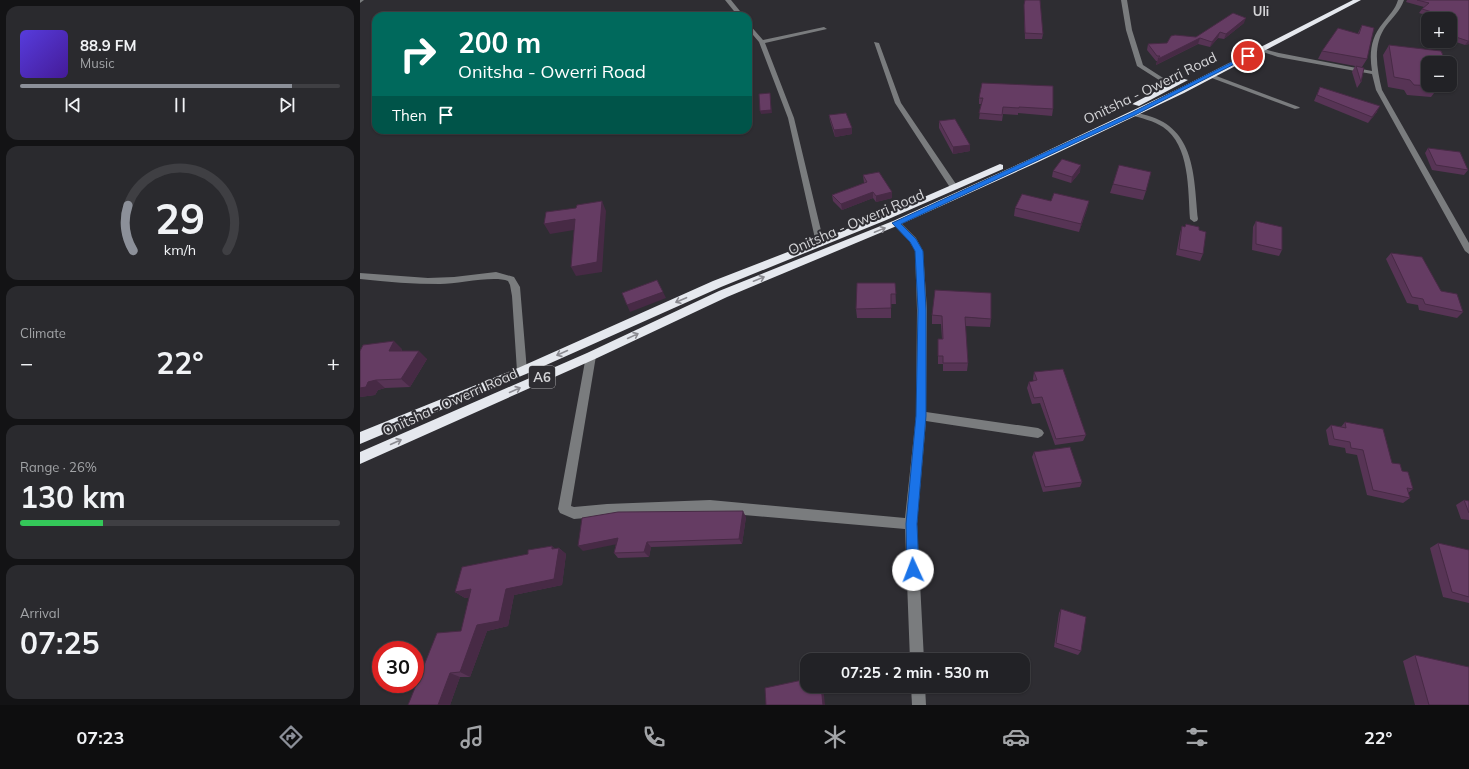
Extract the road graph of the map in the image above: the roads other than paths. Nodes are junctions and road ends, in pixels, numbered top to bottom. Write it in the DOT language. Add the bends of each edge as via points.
graph roads {
  1 [pos="728,0"];
  2 [pos="1124,0"];
  3 [pos="1345,0"];
  4 [pos="1358,0"];
  5 [pos="1401,0"];
  6 [pos="738,12"];
  7 [pos="824,29"];
  8 [pos="752,30"];
  9 [pos="762,42"];
  10 [pos="876,43"];
  11 [pos="1260,50"];
  12 [pos="1375,73"];
  13 [pos="1211,76"];
  14 [pos="1172,86"];
  15 [pos="1297,108"];
  16 [pos="1133,114"];
  17 [pos="954,187"];
  18 [pos="1194,219"];
  19 [pos="896,223"];
  20 [pos="820,243"];
  21 [pos="1469,251"];
  22 [pos="360,276"];
  23 [pos="591,356"];
  24 [pos="522,371"];
  25 [pos="921,416"];
  26 [pos="1038,433"];
  27 [pos="360,438"];
  28 [pos="360,458"];
  29 [pos="911,524"];
  30 [pos="917,653"];
  31 [pos="918,693"];
  32 [pos="919,705"];
  1 -- 6 [label="street"];
  2 -- 14 [label="street" via="1129,30 1140,66"];
  3 -- 14 [label="highway, Onitsha - Owerri Road / A6"];
  4 -- 11 [label="highway, Onitsha - Owerri Road / A6"];
  5 -- 12 [label="street" via="1396,14 1383,26 1376,38 1373,62"];
  7 -- 9 [label="street"];
  8 -- 9 [label="street"];
  9 -- 20 [label="street" via="791,118"];
  10 -- 17 [label="street" via="898,103"];
  11 -- 12 [label="street"];
  11 -- 13 [label="highway, Onitsha - Owerri Road / A6"];
  12 -- 21 [label="street" via="1378,90"];
  13 -- 15 [label="street"];
  13 -- 16 [label="highway, Onitsha - Owerri Road / A6"];
  14 -- 17 [label="highway, Onitsha - Owerri Road / A6" via="1102,121"];
  16 -- 18 [label="street" via="1166,126 1180,140 1185,151"];
  16 -- 19 [label="highway, Onitsha - Owerri Road / A6"];
  17 -- 20 [label="highway, Onitsha - Owerri Road / A6"];
  23 -- 19 [label="highway, Onitsha - Owerri Road / A6, one-way" via="723,294"];
  19 -- 25 [label="street" via="914,240 919,251 922,310"];
  20 -- 24 [label="highway, Onitsha - Owerri Road / A6, one-way" via="717,284"];
  22 -- 24 [label="street" via="413,281 490,276 511,279 517,296"];
  28 -- 23 [label="highway, Onitsha - Owerri Road / A6, one-way"];
  23 -- 29 [label="street" via="564,509 574,513 710,506"];
  24 -- 27 [label="highway, Onitsha - Owerri Road / A6"];
  25 -- 26 [label="street"];
  25 -- 29 [label="street"];
  29 -- 30 [label="street"];
  31 -- 32 [label="street"];
}
